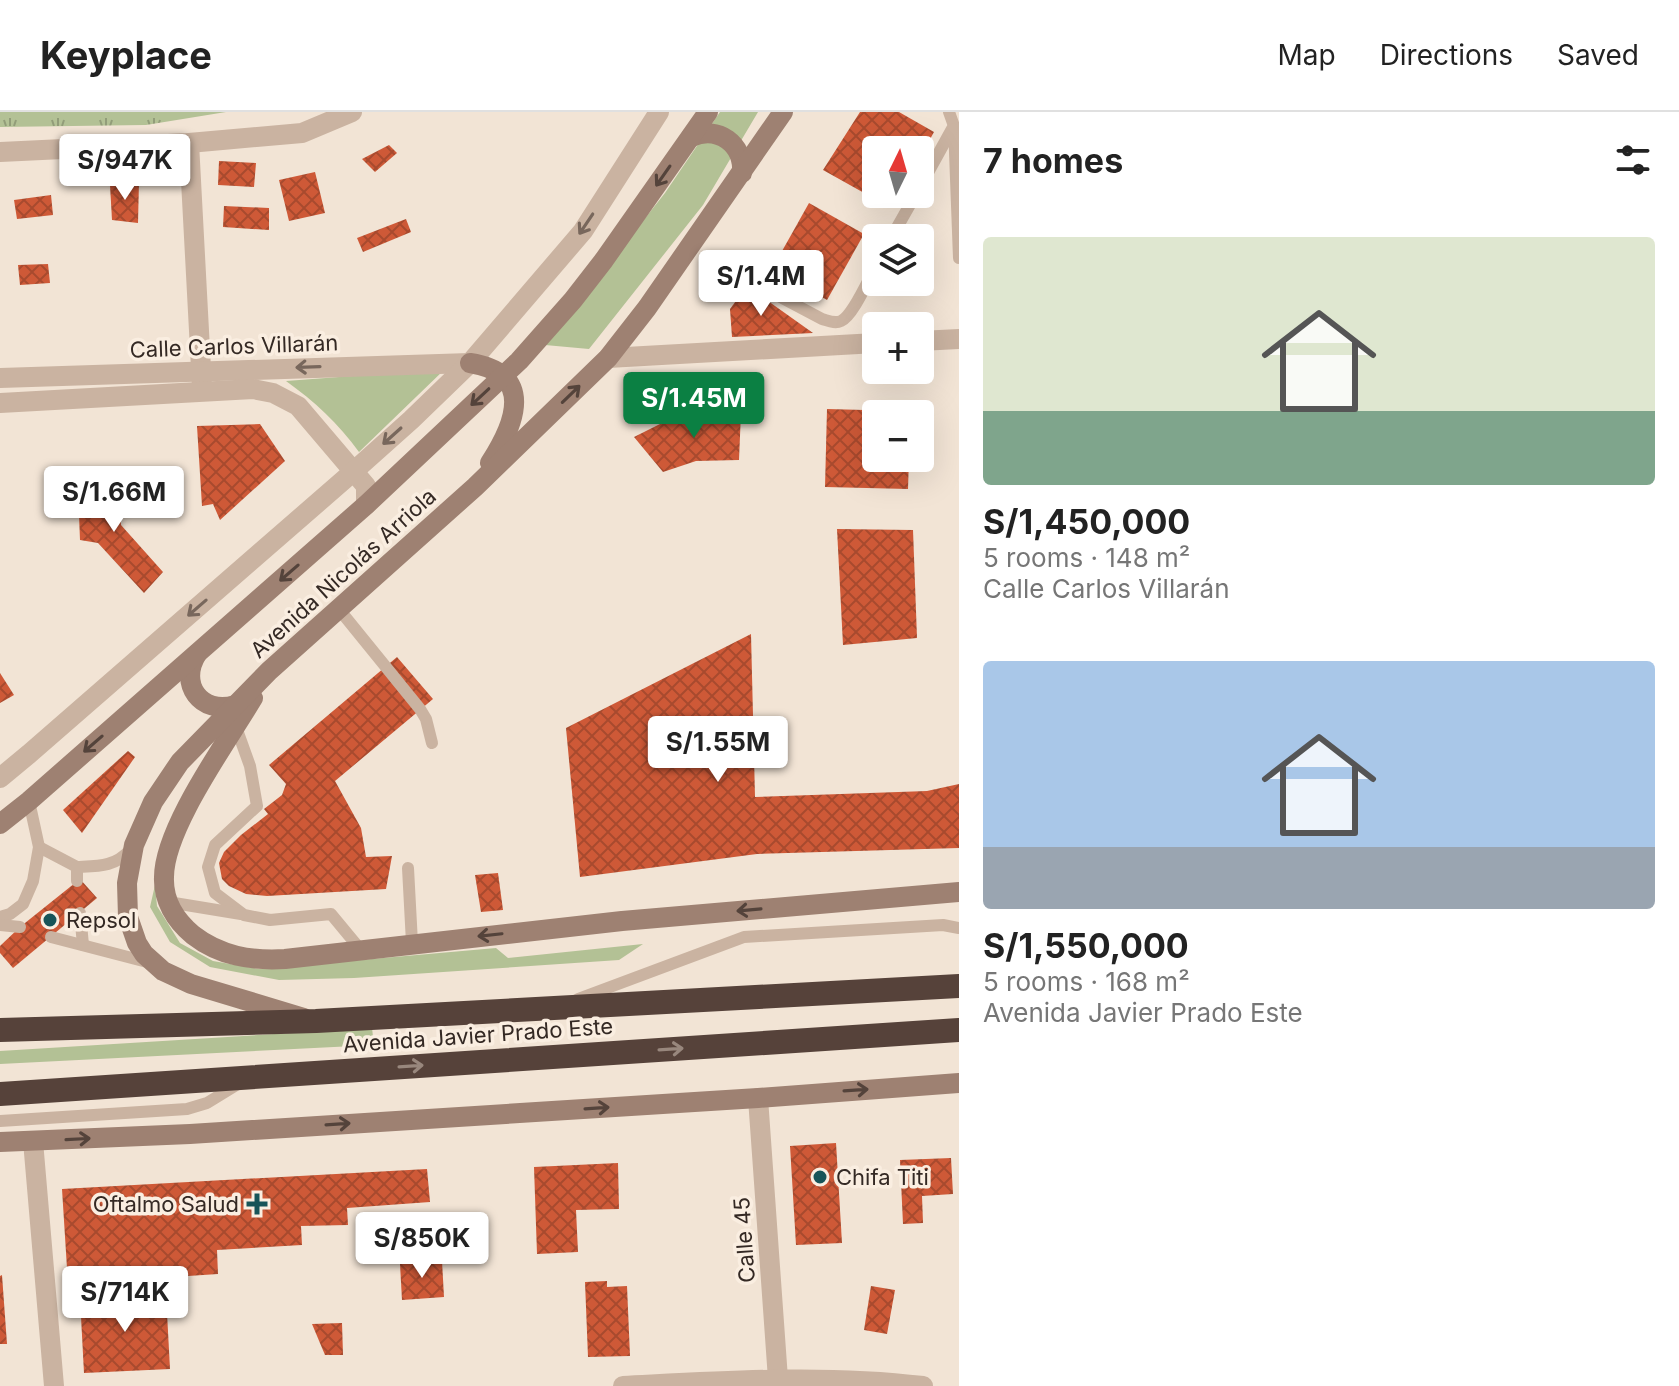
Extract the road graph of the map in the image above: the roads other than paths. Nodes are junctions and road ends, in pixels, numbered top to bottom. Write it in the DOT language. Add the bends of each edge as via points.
graph roads {
  1 [pos="352,112"];
  2 [pos="659,112"];
  3 [pos="708,112"];
  4 [pos="783,112"];
  5 [pos="949,112"];
  6 [pos="954,126"];
  7 [pos="691,137"];
  8 [pos="189,143"];
  9 [pos="0,152"];
  10 [pos="934,162"];
  11 [pos="742,173"];
  12 [pos="959,258"];
  13 [pos="728,269"];
  14 [pos="862,291"];
  15 [pos="959,339"];
  16 [pos="934,340"];
  17 [pos="862,344"];
  18 [pos="608,358"];
  19 [pos="470,363"];
  20 [pos="201,370"];
  21 [pos="504,375"];
  22 [pos="0,378"];
  23 [pos="202,392"];
  24 [pos="0,403"];
  25 [pos="354,471"];
  26 [pos="475,487"];
  27 [pos="366,505"];
  28 [pos="338,608"];
  29 [pos="197,654"];
  30 [pos="269,671"];
  31 [pos="235,705"];
  32 [pos="236,727"];
  33 [pos="432,743"];
  34 [pos="0,778"];
  35 [pos="29,801"];
  36 [pos="0,824"];
  37 [pos="134,845"];
  38 [pos="39,847"];
  39 [pos="77,867"];
  40 [pos="408,868"];
  41 [pos="77,881"];
  42 [pos="959,892"];
  43 [pos="168,902"];
  44 [pos="80,913"];
  45 [pos="244,915"];
  46 [pos="0,917"];
  47 [pos="0,925"];
  48 [pos="20,927"];
  49 [pos="959,928"];
  50 [pos="51,937"];
  51 [pos="412,943"];
  52 [pos="83,945"];
  53 [pos="360,949"];
  54 [pos="154,963"];
  55 [pos="959,986"];
  56 [pos="554,1008"];
  57 [pos="316,1021"];
  58 [pos="0,1030"];
  59 [pos="959,1030"];
  60 [pos="250,1076"];
  61 [pos="959,1083"];
  62 [pos="0,1094"];
  63 [pos="758,1098"];
  64 [pos="0,1121"];
  65 [pos="33,1141"];
  66 [pos="0,1142"];
  67 [pos="778,1379"];
  68 [pos="54,1386"];
  69 [pos="623,1386"];
  70 [pos="923,1386"];
  1 -- 8 [label="street" via="302,133"];
  2 -- 19 [label="street, one-way" via="583,231"];
  3 -- 7 [label="main road, Avenida Nicolás Arriola"];
  4 -- 11 [label="main road, Avenida Nicolás Arriola"];
  5 -- 6 [label="lane"];
  6 -- 10 [label="lane"];
  6 -- 12 [label="lane"];
  7 -- 11 [label="main road" via="714,133 728,139 738,150"];
  7 -- 21 [label="main road, Avenida Nicolás Arriola, one-way" via="573,300"];
  8 -- 9 [label="street"];
  8 -- 20 [label="street"];
  11 -- 18 [label="main road, Avenida Nicolás Arriola"];
  13 -- 14 [label="lane" via="836,323 844,321"];
  15 -- 16 [label="street"];
  17 -- 18 [label="street"];
  26 -- 18 [label="main road, Avenida Nicolás Arriola, one-way"];
  19 -- 20 [label="street, Calle Carlos Villarán, one-way"];
  19 -- 21 [label="main road"];
  19 -- 25 [label="street, one-way"];
  20 -- 22 [label="street, Calle Carlos Villarán"];
  20 -- 23 [label="street"];
  21 -- 26 [label="main road" via="513,398 511,422"];
  21 -- 27 [label="main road, Avenida Nicolás Arriola, one-way"];
  23 -- 24 [label="street, Calle Carlos Villarán"];
  23 -- 25 [label="street, Calle Carlos Villarán" via="253,389 288,399"];
  25 -- 27 [label="street, Calle Carlos Villarán" via="366,486"];
  25 -- 34 [label="street, one-way"];
  26 -- 28 [label="main road, Avenida Nicolás Arriola"];
  27 -- 29 [label="main road, Avenida Nicolás Arriola, one-way"];
  28 -- 30 [label="main road, Avenida Nicolás Arriola"];
  28 -- 33 [label="lane" via="420,709"];
  29 -- 31 [label="main road" via="189,674 196,694 214,706"];
  29 -- 35 [label="main road, Avenida Nicolás Arriola, one-way"];
  30 -- 31 [label="main road, Avenida Nicolás Arriola"];
  30 -- 32 [label="main road"];
  31 -- 37 [label="main road, Avenida Nicolás Arriola" via="172,772"];
  32 -- 43 [label="main road" via="170,848 164,875"];
  32 -- 45 [label="lane" via="257,806 215,845 208,867 215,893"];
  35 -- 36 [label="main road, Avenida Nicolás Arriola"];
  35 -- 38 [label="lane"];
  37 -- 39 [label="lane" via="122,859"];
  37 -- 54 [label="main road, Avenida Nicolás Arriola" via="128,917 137,943"];
  38 -- 39 [label="lane"];
  38 -- 46 [label="lane" via="23,904"];
  39 -- 41 [label="lane"];
  40 -- 51 [label="lane"];
  42 -- 51 [label="main road, one-way"];
  43 -- 45 [label="lane"];
  43 -- 53 [label="main road" via="179,922 228,954 285,959"];
  44 -- 52 [label="lane"];
  45 -- 53 [label="lane" via="270,920 331,914"];
  47 -- 48 [label="lane"];
  49 -- 56 [label="lane" via="744,937"];
  50 -- 52 [label="lane"];
  51 -- 53 [label="main road"];
  52 -- 54 [label="lane"];
  54 -- 57 [label="main road, Avenida Nicolás Arriola" via="191,984"];
  55 -- 56 [label="highway, Avenida Javier Prado Este"];
  56 -- 57 [label="highway, Avenida Javier Prado Este"];
  57 -- 58 [label="highway, Avenida Javier Prado Este"];
  60 -- 59 [label="highway, Avenida Javier Prado Este, one-way"];
  60 -- 62 [label="highway, Avenida Javier Prado Este"];
  60 -- 64 [label="lane" via="187,1109"];
  63 -- 61 [label="main road, one-way"];
  65 -- 63 [label="main road, one-way"];
  63 -- 67 [label="street, Calle 45"];
  65 -- 66 [label="main road"];
  65 -- 68 [label="street"];
  67 -- 69 [label="street"];
  67 -- 70 [label="street"];
}
